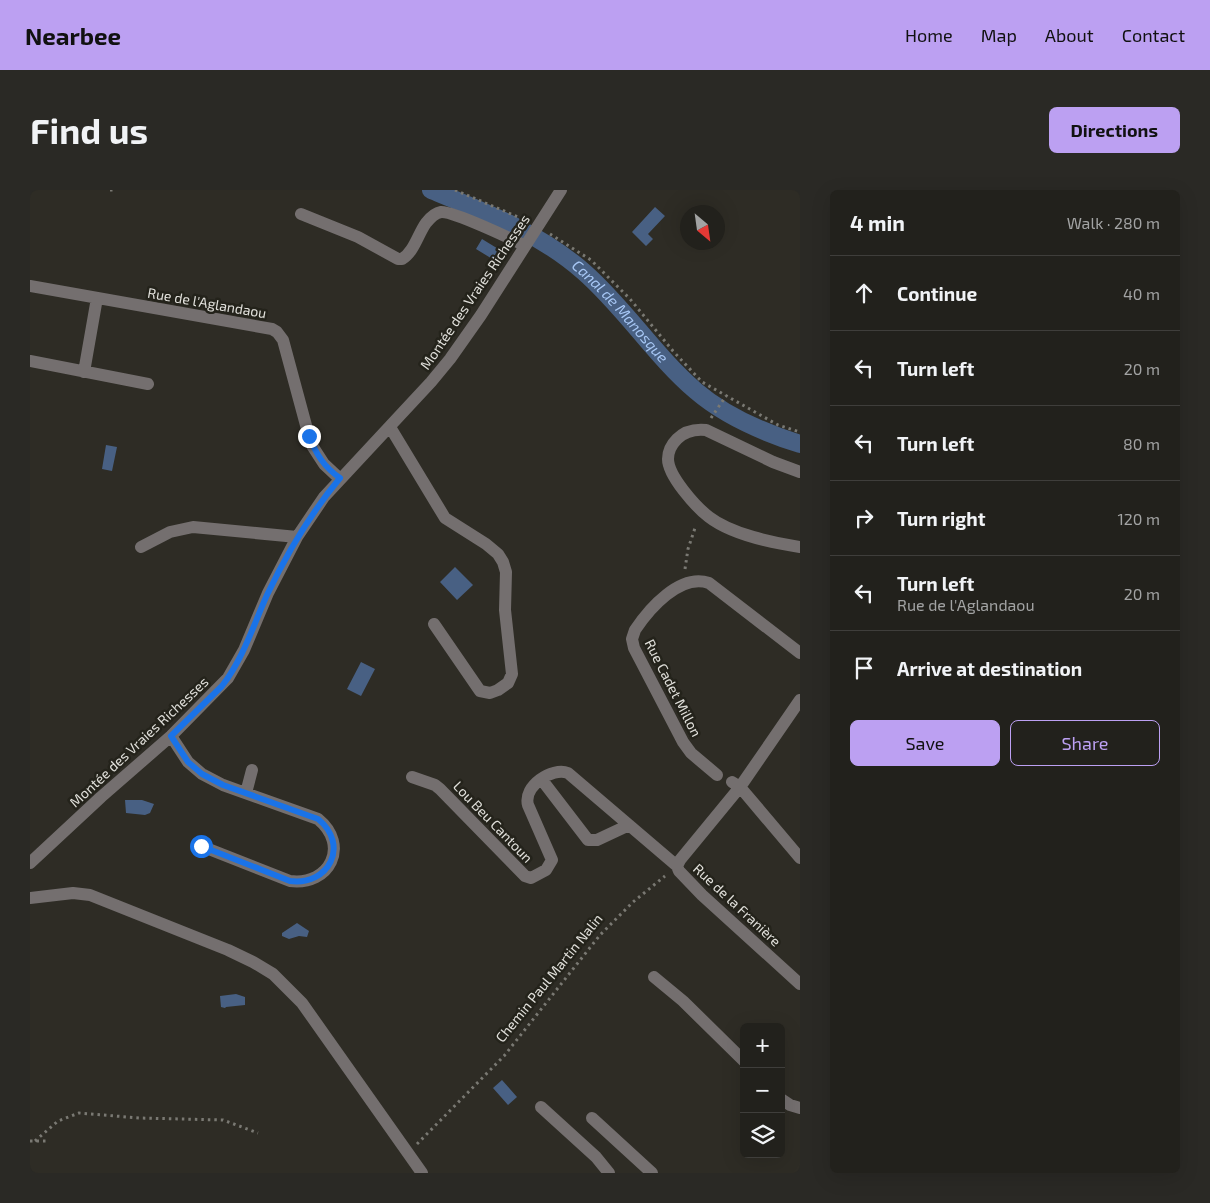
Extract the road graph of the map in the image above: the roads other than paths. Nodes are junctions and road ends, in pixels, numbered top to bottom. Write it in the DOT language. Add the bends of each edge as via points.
graph roads {
  1 [pos="561,190"];
  2 [pos="301,214"];
  3 [pos="526,245"];
  4 [pos="30,286"];
  5 [pos="97,298"];
  6 [pos="30,361"];
  7 [pos="84,372"];
  8 [pos="148,384"];
  9 [pos="390,427"];
  10 [pos="800,472"];
  11 [pos="340,478"];
  12 [pos="297,537"];
  13 [pos="141,547"];
  14 [pos="800,547"];
  15 [pos="434,624"];
  16 [pos="800,653"];
  17 [pos="799,705"];
  18 [pos="171,736"];
  19 [pos="252,770"];
  20 [pos="718,775"];
  21 [pos="412,777"];
  22 [pos="542,780"];
  23 [pos="736,785"];
  24 [pos="246,793"];
  25 [pos="629,826"];
  26 [pos="201,846"];
  27 [pos="800,858"];
  28 [pos="30,863"];
  29 [pos="677,866"];
  30 [pos="30,898"];
  31 [pos="654,977"];
  32 [pos="800,984"];
  33 [pos="740,1057"];
  34 [pos="785,1102"];
  35 [pos="541,1107"];
  36 [pos="800,1108"];
  37 [pos="592,1118"];
  38 [pos="422,1173"];
  39 [pos="610,1173"];
  40 [pos="652,1173"];
  1 -- 3 [label="street, Montée des Vraies Richesses"];
  2 -- 3 [label="street" via="402,259 434,215 444,212"];
  3 -- 9 [label="street, Montée des Vraies Richesses" via="450,359"];
  4 -- 5 [label="street, Rue de l'Aglandaou"];
  5 -- 7 [label="street"];
  5 -- 11 [label="street, Rue de l'Aglandaou" via="277,332 285,346 313,447 324,464"];
  6 -- 7 [label="street"];
  7 -- 8 [label="street"];
  9 -- 11 [label="street, Montée des Vraies Richesses"];
  9 -- 15 [label="street" via="444,518 486,544 504,562 512,672 508,683 494,692 480,691"];
  10 -- 14 [label="street" via="706,430 687,433 673,444 669,452 668,462 678,482 702,510 719,523 771,543"];
  11 -- 12 [label="street, Montée des Vraies Richesses"];
  12 -- 13 [label="street" via="192,527 170,532"];
  12 -- 18 [label="street, Montée des Vraies Richesses" via="228,678"];
  16 -- 20 [label="street, Rue Cadet Millon" via="709,583 701,581 671,591 639,624 633,634 633,644 655,691 686,747"];
  17 -- 23 [label="street"];
  18 -- 24 [label="street" via="195,770"];
  18 -- 28 [label="street, Montée des Vraies Richesses"];
  19 -- 24 [label="street"];
  21 -- 22 [label="street, Lou Beu Cantoun" via="440,789 525,876 531,878 546,870 552,860 526,798 532,787"];
  22 -- 25 [label="street" via="558,771 568,773"];
  22 -- 25 [label="street" via="588,840 597,840"];
  23 -- 27 [label="street"];
  23 -- 29 [label="street"];
  24 -- 26 [label="street" via="313,816 324,824 332,837 335,851 324,872 309,880 290,881"];
  25 -- 29 [label="street"];
  29 -- 32 [label="street, Rue de la Franière" via="702,895"];
  30 -- 38 [label="street" via="73,893 90,895 228,950 273,974 302,1003"];
  31 -- 33 [label="street" via="684,1000"];
  34 -- 36 [label="street"];
  35 -- 39 [label="street"];
  37 -- 40 [label="street"];
}
